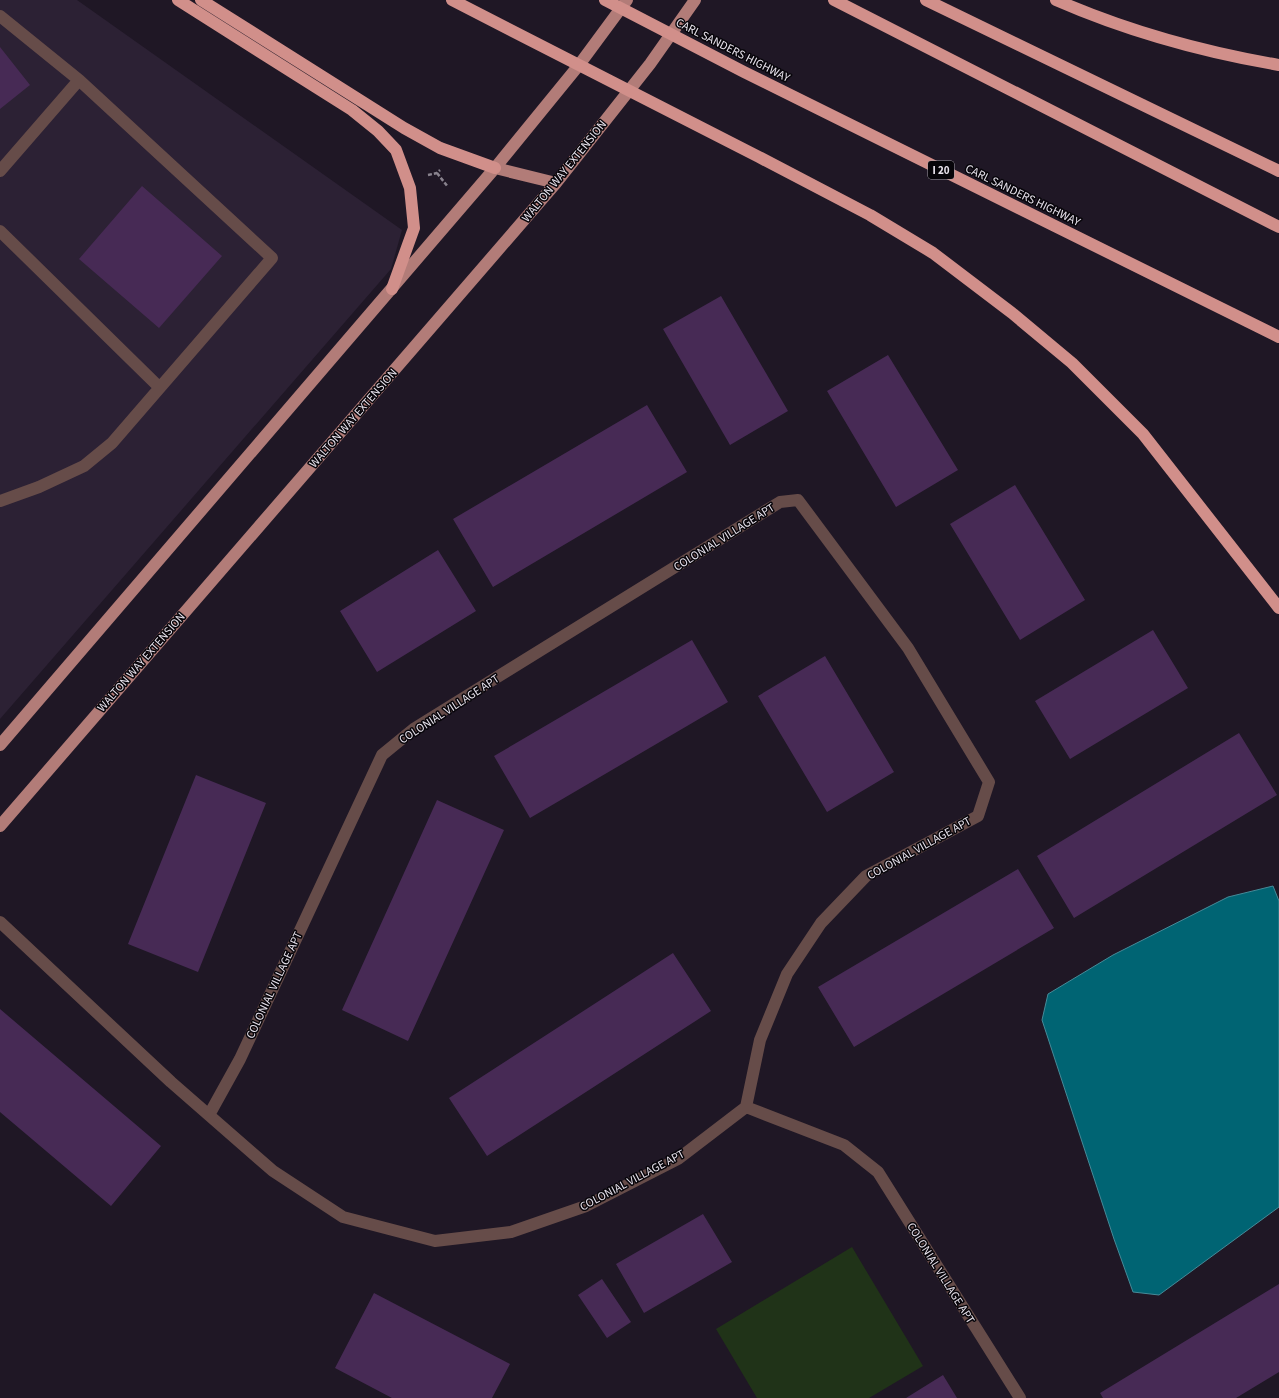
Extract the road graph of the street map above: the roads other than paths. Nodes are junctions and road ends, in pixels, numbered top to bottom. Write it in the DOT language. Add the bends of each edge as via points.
graph roads {
  1 [pos="178,0"];
  2 [pos="202,0"];
  3 [pos="452,0"];
  4 [pos="605,0"];
  5 [pos="627,0"];
  6 [pos="695,0"];
  7 [pos="834,0"];
  8 [pos="926,0"];
  9 [pos="1056,0"];
  10 [pos="0,16"];
  11 [pos="1279,65"];
  12 [pos="79,80"];
  13 [pos="495,168"];
  14 [pos="0,171"];
  15 [pos="1279,171"];
  16 [pos="556,183"];
  17 [pos="1279,227"];
  18 [pos="0,231"];
  19 [pos="392,289"];
  20 [pos="1279,337"];
  21 [pos="159,387"];
  22 [pos="0,501"];
  23 [pos="1279,608"];
  24 [pos="0,745"];
  25 [pos="0,826"];
  26 [pos="0,922"];
  27 [pos="746,1107"];
  28 [pos="209,1115"];
  29 [pos="1020,1398"];
  1 -- 19 [label="highway" via="352,110 396,150 410,188 414,228"];
  2 -- 13 [label="highway" via="404,128 440,148"];
  3 -- 23 [label="highway" via="870,215 933,254 1072,362 1143,434"];
  4 -- 20 [label="highway, CARL SANDERS HIGHWAY / I 20" via="744,72"];
  5 -- 13 [label="main road" via="579,65"];
  6 -- 16 [label="main road, WALTON WAY EXTENSION" via="650,64"];
  7 -- 17 [label="highway"];
  8 -- 15 [label="highway"];
  9 -- 11 [label="highway" via="1123,26 1195,47"];
  10 -- 12 [label="lane"];
  12 -- 14 [label="lane"];
  12 -- 21 [label="lane" via="272,258"];
  13 -- 16 [label="main road"];
  13 -- 19 [label="main road"];
  16 -- 25 [label="main road, WALTON WAY EXTENSION"];
  18 -- 21 [label="lane"];
  19 -- 24 [label="main road"];
  21 -- 22 [label="lane" via="112,443 84,466 39,487"];
  26 -- 28 [label="lane, COLONIAL VILLAGE APT"];
  27 -- 28 [label="lane, COLONIAL VILLAGE APT" via="678,1159 586,1206 512,1232 436,1241 343,1217 273,1171"];
  27 -- 28 [label="lane, COLONIAL VILLAGE APT" via="760,1040 787,974 821,923 866,876 978,816 989,782 908,648 798,500 780,502 415,728 382,755 240,1059"];
  27 -- 29 [label="lane, COLONIAL VILLAGE APT" via="844,1145 878,1172"];
}
